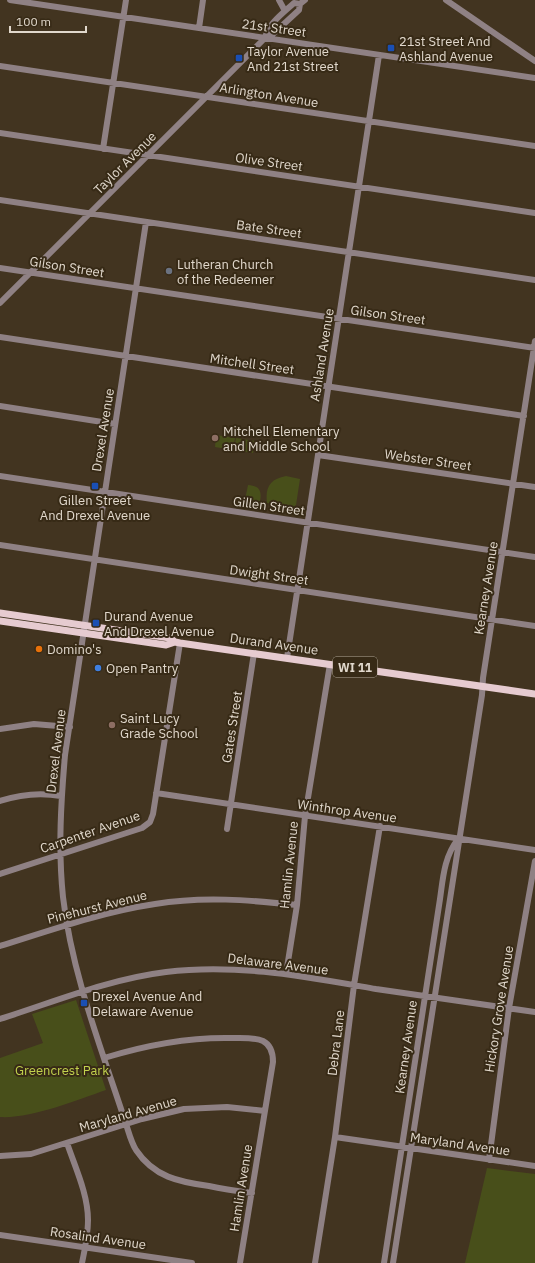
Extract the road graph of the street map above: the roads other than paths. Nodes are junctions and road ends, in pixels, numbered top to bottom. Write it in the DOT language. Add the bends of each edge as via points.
graph roads {
  1 [pos="10,0"];
  2 [pos="126,0"];
  3 [pos="203,0"];
  4 [pos="279,0"];
  5 [pos="446,0"];
  6 [pos="303,2"];
  7 [pos="50,3"];
  8 [pos="285,11"];
  9 [pos="124,17"];
  10 [pos="198,28"];
  11 [pos="265,38"];
  12 [pos="379,55"];
  13 [pos="535,61"];
  14 [pos="0,66"];
  15 [pos="535,78"];
  16 [pos="114,83"];
  17 [pos="207,97"];
  18 [pos="369,121"];
  19 [pos="0,133"];
  20 [pos="535,146"];
  21 [pos="104,148"];
  22 [pos="148,155"];
  23 [pos="359,187"];
  24 [pos="0,200"];
  25 [pos="535,213"];
  26 [pos="89,214"];
  27 [pos="146,222"];
  28 [pos="349,252"];
  29 [pos="0,268"];
  30 [pos="30,272"];
  31 [pos="535,280"];
  32 [pos="136,288"];
  33 [pos="0,303"];
  34 [pos="339,318"];
  35 [pos="0,338"];
  36 [pos="535,346"];
  37 [pos="125,356"];
  38 [pos="329,386"];
  39 [pos="0,406"];
  40 [pos="524,416"];
  41 [pos="115,424"];
  42 [pos="318,454"];
  43 [pos="0,476"];
  44 [pos="513,484"];
  45 [pos="535,487"];
  46 [pos="105,492"];
  47 [pos="308,522"];
  48 [pos="0,545"];
  49 [pos="503,552"];
  50 [pos="535,557"];
  51 [pos="94,560"];
  52 [pos="296,590"];
  53 [pos="0,613"];
  54 [pos="493,619"];
  55 [pos="0,621"];
  56 [pos="535,626"];
  57 [pos="84,629"];
  58 [pos="177,642"];
  59 [pos="254,653"];
  60 [pos="287,658"];
  61 [pos="330,664"];
  62 [pos="482,686"];
  63 [pos="535,694"];
  64 [pos="70,727"];
  65 [pos="0,729"];
  66 [pos="156,794"];
  67 [pos="61,796"];
  68 [pos="0,801"];
  69 [pos="231,804"];
  70 [pos="305,816"];
  71 [pos="380,826"];
  72 [pos="227,829"];
  73 [pos="459,838"];
  74 [pos="535,850"];
  75 [pos="60,854"];
  76 [pos="535,861"];
  77 [pos="0,874"];
  78 [pos="297,905"];
  79 [pos="68,924"];
  80 [pos="0,946"];
  81 [pos="286,974"];
  82 [pos="354,985"];
  83 [pos="83,992"];
  84 [pos="424,996"];
  85 [pos="434,998"];
  86 [pos="509,1008"];
  87 [pos="535,1012"];
  88 [pos="0,1019"];
  89 [pos="104,1058"];
  90 [pos="265,1111"];
  91 [pos="126,1124"];
  92 [pos="335,1137"];
  93 [pos="67,1143"];
  94 [pos="403,1147"];
  95 [pos="411,1148"];
  96 [pos="0,1156"];
  97 [pos="489,1160"];
  98 [pos="535,1166"];
  99 [pos="252,1194"];
  100 [pos="0,1235"];
  101 [pos="85,1247"];
  102 [pos="82,1263"];
  103 [pos="192,1263"];
  104 [pos="240,1263"];
  105 [pos="315,1263"];
  106 [pos="384,1263"];
  107 [pos="393,1263"];
  1 -- 7 [label="street, 21st Street"];
  2 -- 9 [label="street"];
  3 -- 10 [label="street"];
  4 -- 8 [label="street"];
  5 -- 13 [label="street"];
  6 -- 8 [label="street, Taylor Avenue" via="294,3"];
  6 -- 11 [label="street, Taylor Avenue" via="299,10"];
  7 -- 9 [label="street, 21st Street"];
  8 -- 11 [label="street, Taylor Avenue" via="267,31"];
  9 -- 10 [label="street, 21st Street"];
  9 -- 16 [label="street"];
  10 -- 11 [label="street, 21st Street"];
  11 -- 12 [label="street, 21st Street"];
  11 -- 17 [label="street, Taylor Avenue"];
  12 -- 15 [label="street, 21st Street"];
  12 -- 18 [label="street, Ashland Avenue"];
  14 -- 16 [label="street, Arlington Avenue"];
  16 -- 17 [label="street, Arlington Avenue"];
  16 -- 21 [label="street"];
  17 -- 18 [label="street, Arlington Avenue"];
  17 -- 22 [label="street, Taylor Avenue"];
  18 -- 20 [label="street, Arlington Avenue"];
  18 -- 23 [label="street, Ashland Avenue"];
  19 -- 21 [label="street, Olive Street"];
  21 -- 22 [label="street, Olive Street"];
  22 -- 23 [label="street, Olive Street"];
  22 -- 26 [label="street, Taylor Avenue"];
  23 -- 25 [label="street, Olive Street"];
  23 -- 28 [label="street, Ashland Avenue"];
  24 -- 26 [label="street, Bate Street"];
  26 -- 27 [label="street, Bate Street"];
  26 -- 30 [label="street, Taylor Avenue"];
  27 -- 28 [label="street, Bate Street"];
  27 -- 32 [label="street, Drexel Avenue"];
  28 -- 31 [label="street, Bate Street"];
  28 -- 34 [label="street, Ashland Avenue"];
  29 -- 30 [label="street, Gilson Street"];
  30 -- 32 [label="street, Gilson Street"];
  30 -- 33 [label="street, Taylor Avenue"];
  32 -- 34 [label="street, Gilson Street"];
  32 -- 37 [label="street, Drexel Avenue"];
  34 -- 36 [label="street, Gilson Street"];
  34 -- 38 [label="street, Ashland Avenue"];
  35 -- 37 [label="street, Mitchell Street"];
  36 -- 40 [label="street, Kearney Avenue"];
  37 -- 38 [label="street, Mitchell Street"];
  37 -- 41 [label="street, Drexel Avenue"];
  38 -- 40 [label="street, Mitchell Street"];
  38 -- 42 [label="street, Ashland Avenue"];
  39 -- 41 [label="street"];
  40 -- 44 [label="street, Kearney Avenue"];
  41 -- 46 [label="street, Drexel Avenue"];
  42 -- 44 [label="street, Webster Street"];
  42 -- 47 [label="street, Ashland Avenue"];
  43 -- 46 [label="street, Gillen Street"];
  44 -- 45 [label="street, Webster Street"];
  44 -- 49 [label="street, Kearney Avenue"];
  46 -- 47 [label="street, Gillen Street"];
  46 -- 51 [label="street, Drexel Avenue"];
  47 -- 49 [label="street, Gillen Street"];
  47 -- 52 [label="street, Ashland Avenue"];
  48 -- 51 [label="street, Dwight Street"];
  49 -- 50 [label="street, Gillen Street"];
  49 -- 54 [label="street, Kearney Avenue"];
  51 -- 52 [label="street, Dwight Street"];
  51 -- 57 [label="street, Drexel Avenue"];
  52 -- 54 [label="street, Dwight Street"];
  52 -- 60 [label="street, Ashland Avenue"];
  53 -- 57 [label="main road, Durand Avenue / WI 11"];
  54 -- 56 [label="street, Dwight Street"];
  54 -- 62 [label="street, Kearney Avenue"];
  55 -- 57 [label="main road, Durand Avenue / WI 11"];
  57 -- 58 [label="main road, Durand Avenue / WI 11" via="166,645"];
  57 -- 64 [label="street, Drexel Avenue"];
  58 -- 59 [label="main road, Durand Avenue / WI 11"];
  58 -- 66 [label="street, Carpenter Avenue"];
  59 -- 60 [label="main road, Durand Avenue / WI 11"];
  59 -- 69 [label="street, Gates Street"];
  60 -- 61 [label="main road, Durand Avenue / WI 11"];
  61 -- 62 [label="main road, Durand Avenue / WI 11"];
  61 -- 70 [label="street, Hamlin Avenue"];
  62 -- 63 [label="main road, Durand Avenue / WI 11"];
  62 -- 73 [label="street, Kearney Avenue"];
  64 -- 65 [label="street" via="34,724"];
  64 -- 67 [label="street, Drexel Avenue"];
  66 -- 69 [label="street, Winthrop Avenue"];
  66 -- 75 [label="street, Carpenter Avenue" via="152,818 146,825"];
  67 -- 68 [label="street" via="27,794"];
  67 -- 75 [label="street, Drexel Avenue"];
  69 -- 70 [label="street, Winthrop Avenue"];
  69 -- 72 [label="street, Gates Street"];
  70 -- 71 [label="street, Winthrop Avenue"];
  70 -- 78 [label="street, Hamlin Avenue"];
  71 -- 73 [label="street, Winthrop Avenue"];
  71 -- 82 [label="street, Debra Lane"];
  73 -- 74 [label="street, Winthrop Avenue"];
  73 -- 84 [label="street, Kearney Avenue" via="447,858"];
  73 -- 85 [label="street, Kearney Avenue"];
  75 -- 77 [label="street, Carpenter Avenue"];
  75 -- 79 [label="street, Drexel Avenue"];
  76 -- 86 [label="street, Hickory Grove Avenue"];
  78 -- 79 [label="street, Pinehurst Avenue" via="235,900 156,903 117,910"];
  78 -- 81 [label="street, Hamlin Avenue"];
  79 -- 80 [label="street, Pinehurst Avenue"];
  79 -- 83 [label="street, Drexel Avenue"];
  81 -- 82 [label="street, Delaware Avenue"];
  81 -- 83 [label="street, Delaware Avenue" via="233,969 183,970 132,978"];
  82 -- 84 [label="street, Delaware Avenue"];
  82 -- 92 [label="street, Debra Lane"];
  83 -- 88 [label="street, Delaware Avenue"];
  83 -- 89 [label="street, Drexel Avenue"];
  84 -- 85 [label="street, Delaware Avenue"];
  84 -- 94 [label="street, Kearney Avenue"];
  85 -- 86 [label="street, Delaware Avenue"];
  85 -- 95 [label="street, Kearney Avenue"];
  86 -- 87 [label="street, Delaware Avenue"];
  86 -- 97 [label="street, Hickory Grove Avenue"];
  89 -- 90 [label="street, Hamlin Avenue" via="144,1046 199,1038 242,1038 262,1041 273,1055"];
  89 -- 91 [label="street, Drexel Avenue"];
  90 -- 91 [label="street, Maryland Avenue" via="227,1107 184,1109"];
  90 -- 99 [label="street, Hamlin Avenue"];
  91 -- 93 [label="street, Maryland Avenue"];
  91 -- 99 [label="street, Drexel Avenue" via="133,1145 140,1156 161,1174 184,1182"];
  92 -- 94 [label="street, Maryland Avenue"];
  92 -- 105 [label="street, Debra Lane"];
  93 -- 96 [label="street, Maryland Avenue" via="31,1154"];
  93 -- 101 [label="street" via="86,1204 88,1220"];
  94 -- 95 [label="street, Maryland Avenue"];
  94 -- 106 [label="street, Kearney Avenue"];
  95 -- 97 [label="street, Maryland Avenue"];
  95 -- 107 [label="street, Kearney Avenue"];
  97 -- 98 [label="street, Maryland Avenue"];
  99 -- 104 [label="street, Hamlin Avenue"];
  100 -- 101 [label="street, Rosalind Avenue"];
  101 -- 102 [label="street"];
  101 -- 103 [label="street, Rosalind Avenue"];
}
